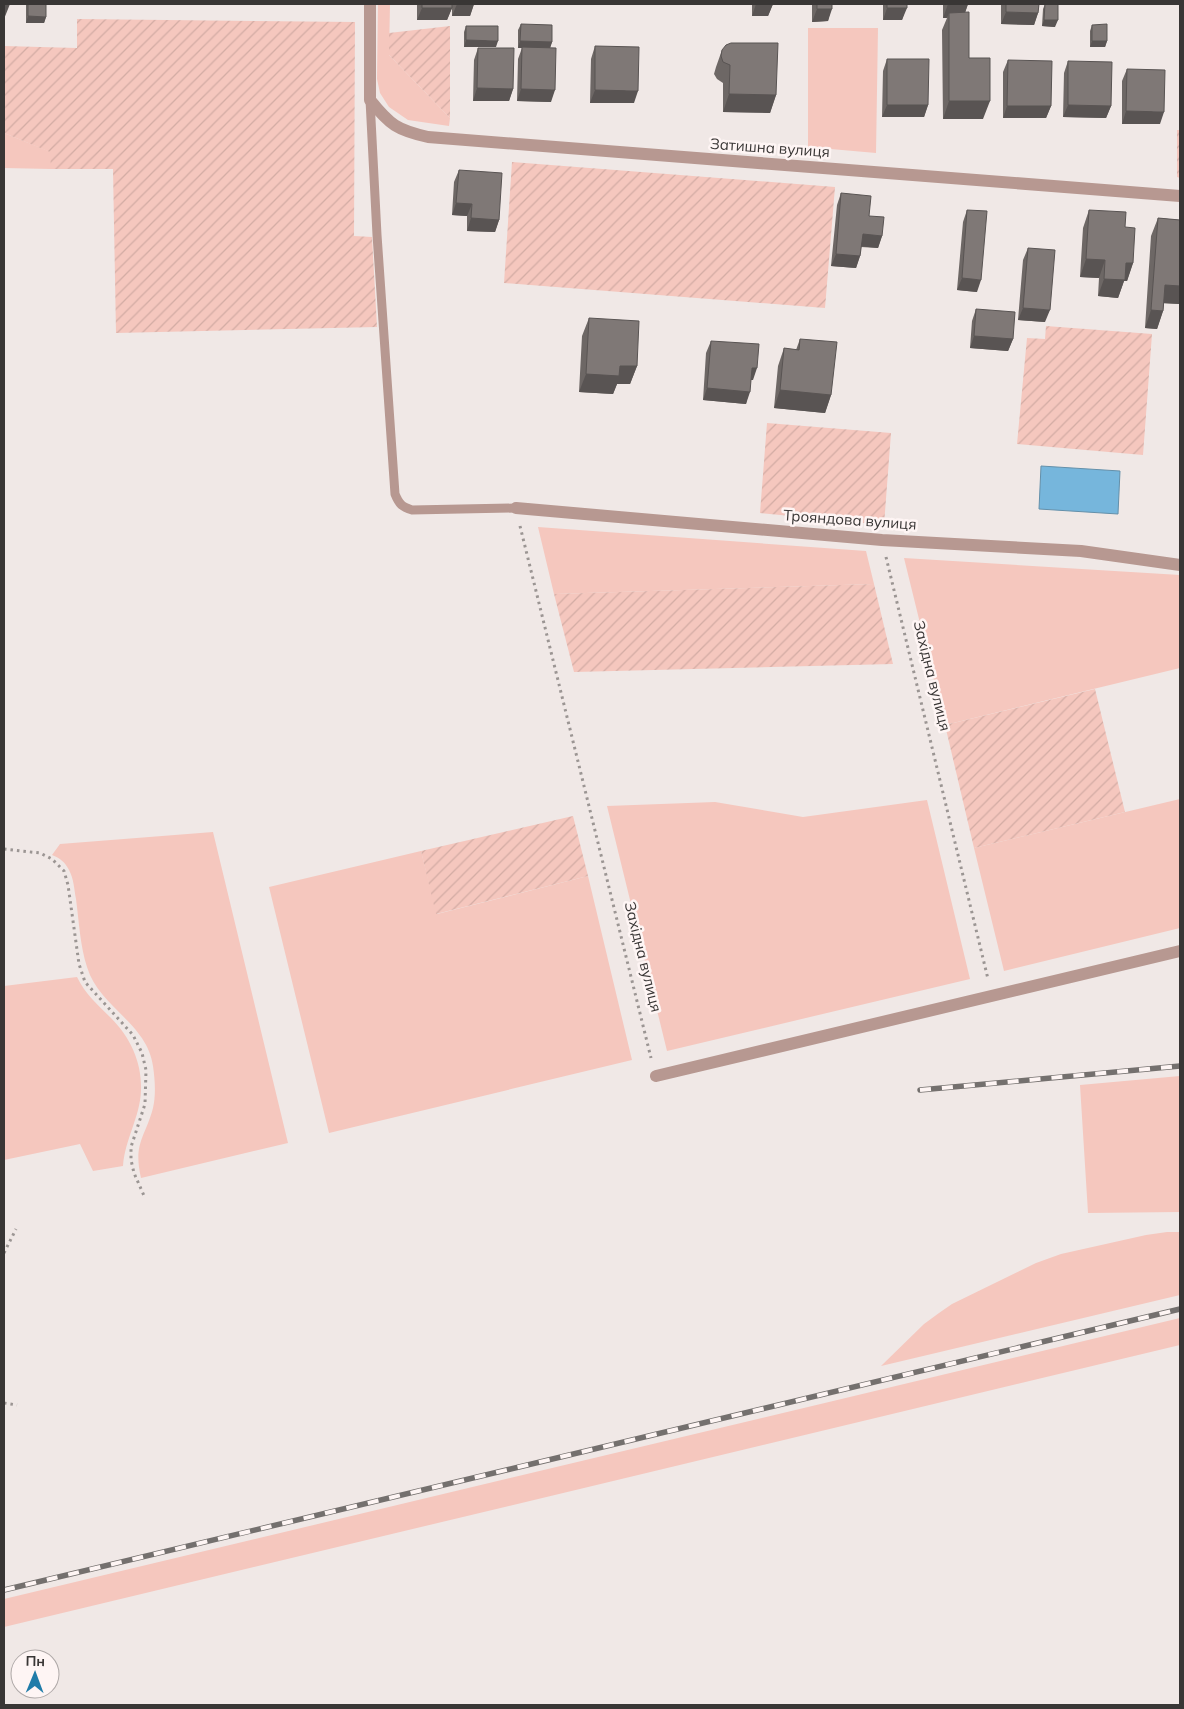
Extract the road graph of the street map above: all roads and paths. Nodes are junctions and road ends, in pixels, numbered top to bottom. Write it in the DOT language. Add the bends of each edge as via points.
graph roads {
  1 [pos="370,4"];
  2 [pos="370,100"];
  3 [pos="1180,196"];
  4 [pos="516,508"];
  5 [pos="882,540"];
  6 [pos="1180,565"];
  7 [pos="4,849"];
  8 [pos="1180,951"];
  9 [pos="992,995"];
  10 [pos="656,1076"];
  11 [pos="145,1198"];
  12 [pos="16,1229"];
  13 [pos="4,1253"];
  14 [pos="4,1403"];
  15 [pos="18,1405"];
  1 -- 2 [label="street"];
  2 -- 3 [label="street, Затишна вулиця" via="390,124 428,137"];
  2 -- 4 [label="lane" via="395,494 399,504 412,510"];
  4 -- 5 [label="street, Трояндова вулиця"];
  4 -- 10 [label="path, Західна вулиця"];
  5 -- 6 [label="street, Трояндова вулиця" via="1081,551"];
  5 -- 9 [label="path, Західна вулиця"];
  7 -- 11 [label="path" via="40,853 64,871 79,964 85,982 133,1035 142,1053 146,1070 145,1104 131,1148 131,1160"];
  8 -- 9 [label="street"];
  9 -- 10 [label="street"];
  12 -- 13 [label="path"];
  14 -- 15 [label="path"];
}
